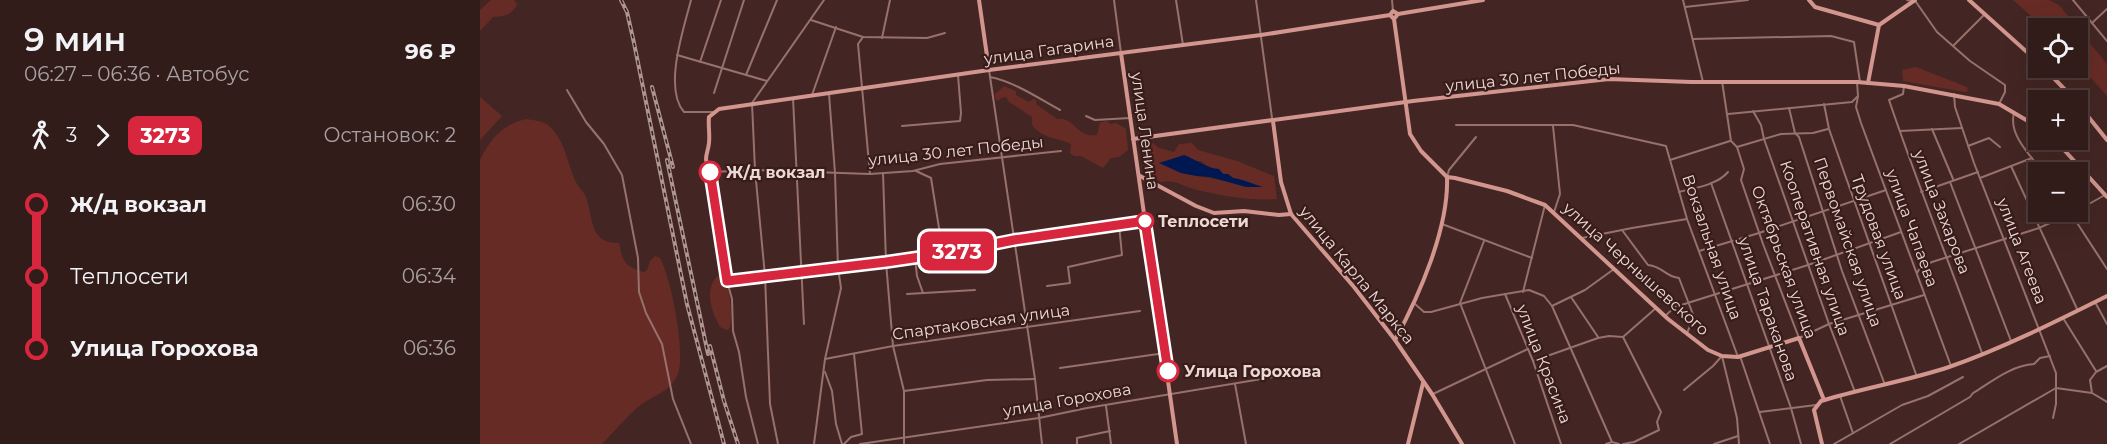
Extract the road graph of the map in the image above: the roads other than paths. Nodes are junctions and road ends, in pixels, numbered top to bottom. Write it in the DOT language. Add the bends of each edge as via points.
graph roads {
  1 [pos="691,0"];
  2 [pos="721,0"];
  3 [pos="744,0"];
  4 [pos="777,0"];
  5 [pos="824,0"];
  6 [pos="884,0"];
  7 [pos="890,0"];
  8 [pos="979,0"];
  9 [pos="1114,0"];
  10 [pos="1176,0"];
  11 [pos="1256,0"];
  12 [pos="1392,0"];
  13 [pos="1483,0"];
  14 [pos="1683,0"];
  15 [pos="1748,0"];
  16 [pos="1809,0"];
  17 [pos="1908,0"];
  18 [pos="1969,0"];
  19 [pos="2073,0"];
  20 [pos="1914,1"];
  21 [pos="1685,7"];
  22 [pos="2107,9"];
  23 [pos="1392,13"];
  24 [pos="1398,14"];
  25 [pos="1985,14"];
  26 [pos="1394,19"];
  27 [pos="811,20"];
  28 [pos="2092,23"];
  29 [pos="1879,25"];
  30 [pos="836,27"];
  31 [pos="945,33"];
  32 [pos="1261,35"];
  33 [pos="863,37"];
  34 [pos="882,38"];
  35 [pos="1693,39"];
  36 [pos="2107,41"];
  37 [pos="1183,45"];
  38 [pos="1953,46"];
  39 [pos="1121,53"];
  40 [pos="2028,53"];
  41 [pos="677,55"];
  42 [pos="700,62"];
  43 [pos="722,68"];
  44 [pos="989,70"];
  45 [pos="746,75"];
  46 [pos="958,75"];
  47 [pos="990,77"];
  48 [pos="2053,78"];
  49 [pos="1722,81"];
  50 [pos="767,82"];
  51 [pos="1703,82"];
  52 [pos="1858,82"];
  53 [pos="1868,83"];
  54 [pos="1904,86"];
  55 [pos="862,88"];
  56 [pos="567,90"];
  57 [pos="2065,90"];
  58 [pos="714,93"];
  59 [pos="829,94"];
  60 [pos="1954,94"];
  61 [pos="812,96"];
  62 [pos="1858,96"];
  63 [pos="793,98"];
  64 [pos="1405,102"];
  65 [pos="752,103"];
  66 [pos="1824,104"];
  67 [pos="1999,104"];
  68 [pos="1789,108"];
  69 [pos="1060,110"];
  70 [pos="1753,111"];
  71 [pos="713,112"];
  72 [pos="2015,112"];
  73 [pos="1728,114"];
  74 [pos="1086,116"];
  75 [pos="2088,116"];
  76 [pos="1130,118"];
  77 [pos="2028,120"];
  78 [pos="1273,121"];
  79 [pos="1456,124"];
  80 [pos="1553,125"];
  81 [pos="902,126"];
  82 [pos="1962,128"];
  83 [pos="1829,129"];
  84 [pos="1932,129"];
  85 [pos="1900,131"];
  86 [pos="1794,134"];
  87 [pos="1476,137"];
  88 [pos="1133,139"];
  89 [pos="1764,139"];
  90 [pos="2107,140"];
  91 [pos="1731,141"];
  92 [pos="1968,146"];
  93 [pos="1737,147"];
  94 [pos="2000,147"];
  95 [pos="2064,150"];
  96 [pos="1060,152"];
  97 [pos="2032,158"];
  98 [pos="1001,159"];
  99 [pos="1670,160"];
  100 [pos="2035,162"];
  101 [pos="2011,166"];
  102 [pos="755,170"];
  103 [pos="913,171"];
  104 [pos="710,172"];
  105 [pos="796,172"];
  106 [pos="883,172"];
  107 [pos="1728,172"];
  108 [pos="1978,172"];
  109 [pos="835,173"];
  110 [pos="870,174"];
  111 [pos="1140,176"];
  112 [pos="1447,177"];
  113 [pos="1980,178"];
  114 [pos="1954,180"];
  115 [pos="1950,182"];
  116 [pos="1711,183"];
  117 [pos="1886,190"];
  118 [pos="1679,192"];
  119 [pos="1921,192"];
  120 [pos="2106,196"];
  121 [pos="1854,202"];
  122 [pos="1545,205"];
  123 [pos="2088,205"];
  124 [pos="1823,211"];
  125 [pos="1554,212"];
  126 [pos="1291,214"];
  127 [pos="1687,219"];
  128 [pos="1145,221"];
  129 [pos="1793,221"];
  130 [pos="2052,222"];
  131 [pos="2079,222"];
  132 [pos="1442,224"];
  133 [pos="1119,225"];
  134 [pos="2039,228"];
  135 [pos="1622,230"];
  136 [pos="1901,232"];
  137 [pos="1759,233"];
  138 [pos="1582,238"];
  139 [pos="1014,240"];
  140 [pos="2004,240"];
  141 [pos="1484,241"];
  142 [pos="1731,242"];
  143 [pos="1869,243"];
  144 [pos="1975,249"];
  145 [pos="1699,251"];
  146 [pos="943,253"];
  147 [pos="1837,254"];
  148 [pos="915,258"];
  149 [pos="1532,258"];
  150 [pos="1948,258"];
  151 [pos="886,262"];
  152 [pos="1808,265"];
  153 [pos="838,268"];
  154 [pos="1614,269"];
  155 [pos="2107,269"];
  156 [pos="802,273"];
  157 [pos="1917,273"];
  158 [pos="765,276"];
  159 [pos="1775,276"];
  160 [pos="727,281"];
  161 [pos="1746,285"];
  162 [pos="1047,286"];
  163 [pos="975,290"];
  164 [pos="1523,292"];
  165 [pos="923,293"];
  166 [pos="907,294"];
  167 [pos="1504,294"];
  168 [pos="1924,294"];
  169 [pos="1715,295"];
  170 [pos="2107,296"];
  171 [pos="1571,297"];
  172 [pos="2095,302"];
  173 [pos="1460,303"];
  174 [pos="1688,303"];
  175 [pos="1415,304"];
  176 [pos="1891,305"];
  177 [pos="1552,306"];
  178 [pos="1656,308"];
  179 [pos="1140,311"];
  180 [pos="2078,311"];
  181 [pos="1860,315"];
  182 [pos="1665,316"];
  183 [pos="2063,318"];
  184 [pos="804,324"];
  185 [pos="1829,324"];
  186 [pos="2107,324"];
  187 [pos="1026,328"];
  188 [pos="2039,328"];
  189 [pos="1687,334"];
  190 [pos="1623,337"];
  191 [pos="1598,338"];
  192 [pos="1798,338"];
  193 [pos="1395,340"];
  194 [pos="2011,341"];
  195 [pos="893,346"];
  196 [pos="1768,347"];
  197 [pos="1571,348"];
  198 [pos="1527,349"];
  199 [pos="1165,353"];
  200 [pos="1982,353"];
  201 [pos="854,354"];
  202 [pos="1722,356"];
  203 [pos="1739,356"];
  204 [pos="2050,356"];
  205 [pos="825,359"];
  206 [pos="1533,361"];
  207 [pos="1951,366"];
  208 [pos="2107,366"];
  209 [pos="1060,368"];
  210 [pos="1485,368"];
  211 [pos="823,369"];
  212 [pos="2096,372"];
  213 [pos="1279,376"];
  214 [pos="1917,377"];
  215 [pos="1963,377"];
  216 [pos="1035,379"];
  217 [pos="1423,382"];
  218 [pos="1235,384"];
  219 [pos="1885,385"];
  220 [pos="2056,388"];
  221 [pos="1684,390"];
  222 [pos="904,391"];
  223 [pos="1855,393"];
  224 [pos="2092,393"];
  225 [pos="1171,394"];
  226 [pos="1432,394"];
  227 [pos="1840,396"];
  228 [pos="1824,400"];
  229 [pos="2107,402"];
  230 [pos="1816,405"];
  231 [pos="1106,406"];
  232 [pos="1791,408"];
  233 [pos="1759,412"];
  234 [pos="1039,418"];
  235 [pos="2053,418"];
  236 [pos="1110,431"];
  237 [pos="1854,434"];
  238 [pos="1738,436"];
  239 [pos="903,438"];
  240 [pos="1612,442"];
  241 [pos="692,444"];
  242 [pos="758,444"];
  243 [pos="778,444"];
  244 [pos="814,444"];
  245 [pos="843,444"];
  246 [pos="860,444"];
  247 [pos="904,444"];
  248 [pos="1042,444"];
  249 [pos="1077,444"];
  250 [pos="1111,444"];
  251 [pos="1178,444"];
  252 [pos="1246,444"];
  253 [pos="1408,444"];
  254 [pos="1462,444"];
  255 [pos="1515,444"];
  256 [pos="1562,444"];
  257 [pos="1606,444"];
  258 [pos="1619,444"];
  259 [pos="1623,444"];
  260 [pos="1714,444"];
  261 [pos="1739,444"];
  262 [pos="1770,444"];
  263 [pos="1801,444"];
  264 [pos="1822,444"];
  265 [pos="1834,444"];
  266 [pos="1890,444"];
  267 [pos="1959,444"];
  1 -- 41 [label="street"];
  2 -- 42 [label="street"];
  3 -- 43 [label="street"];
  4 -- 45 [label="street"];
  5 -- 27 [label="street"];
  6 -- 7 [label="street"];
  7 -- 34 [label="street"];
  8 -- 44 [label="street"];
  9 -- 39 [label="street, улица Ленина"];
  10 -- 37 [label="street"];
  11 -- 32 [label="street, улица Карла Маркса"];
  12 -- 23 [label="street"];
  13 -- 24 [label="street"];
  14 -- 21 [label="street"];
  15 -- 21 [label="street"];
  16 -- 29 [label="street" via="1815,7"];
  17 -- 20 [label="street"];
  18 -- 25 [label="street"];
  19 -- 28 [label="street"];
  20 -- 29 [label="street"];
  20 -- 38 [label="street"];
  21 -- 35 [label="street"];
  22 -- 28 [label="street"];
  23 -- 24 [label="street"];
  23 -- 26 [label="street"];
  23 -- 32 [label="street, улица Гагарина"];
  24 -- 26 [label="street"];
  25 -- 38 [label="street"];
  25 -- 40 [label="street"];
  26 -- 64 [label="street"];
  27 -- 30 [label="street"];
  27 -- 50 [label="street"];
  28 -- 36 [label="street"];
  29 -- 53 [label="street"];
  30 -- 33 [label="street"];
  30 -- 61 [label="street"];
  31 -- 34 [label="street" via="927,38"];
  32 -- 37 [label="street, улица Гагарина"];
  32 -- 78 [label="street, улица Карла Маркса"];
  33 -- 34 [label="street"];
  33 -- 55 [label="street" via="858,44"];
  35 -- 51 [label="street"];
  35 -- 52 [label="street, улица Чапаева" via="1831,36 1854,42"];
  37 -- 39 [label="street, улица Гагарина"];
  38 -- 67 [label="street" via="2005,85"];
  39 -- 44 [label="street, улица Гагарина"];
  39 -- 76 [label="street, улица Ленина"];
  41 -- 42 [label="street"];
  41 -- 71 [label="street" via="678,105 684,112"];
  42 -- 43 [label="street"];
  43 -- 45 [label="street"];
  43 -- 58 [label="street"];
  44 -- 46 [label="street, улица Гагарина"];
  44 -- 47 [label="street"];
  45 -- 50 [label="street"];
  46 -- 55 [label="street, улица Гагарина"];
  46 -- 81 [label="street" via="960,121"];
  47 -- 69 [label="street"];
  47 -- 98 [label="street"];
  48 -- 57 [label="street"];
  49 -- 51 [label="street, улица 30 лет Победы"];
  49 -- 52 [label="street, улица 30 лет Победы"];
  49 -- 73 [label="street"];
  50 -- 65 [label="street"];
  51 -- 64 [label="street, улица 30 лет Победы" via="1609,79"];
  52 -- 53 [label="street, улица 30 лет Победы"];
  52 -- 62 [label="street, улица Чапаева"];
  53 -- 54 [label="street, улица 30 лет Победы"];
  54 -- 60 [label="street, улица 30 лет Победы"];
  54 -- 85 [label="street, улица Захарова" via="1903,94 1889,100"];
  55 -- 59 [label="street, улица Гагарина"];
  55 -- 110 [label="street"];
  56 -- 241 [label="street" via="622,175 638,258 637,283 662,344 673,399"];
  59 -- 61 [label="street, улица Гагарина"];
  59 -- 109 [label="street"];
  60 -- 67 [label="street, улица 30 лет Победы"];
  60 -- 82 [label="street, улица Агеева"];
  61 -- 63 [label="street, улица Гагарина"];
  62 -- 66 [label="street" via="1852,102"];
  62 -- 117 [label="street, улица Чапаева" via="1856,107"];
  63 -- 65 [label="street, улица Гагарина"];
  63 -- 105 [label="street"];
  64 -- 78 [label="street, улица 30 лет Победы"];
  64 -- 112 [label="street" via="1410,134"];
  65 -- 71 [label="street, улица Гагарина"];
  65 -- 102 [label="street"];
  66 -- 68 [label="street"];
  66 -- 83 [label="street, Трудовая улица"];
  67 -- 72 [label="street, улица 30 лет Победы"];
  68 -- 70 [label="street"];
  68 -- 86 [label="street, Первомайская улица"];
  70 -- 73 [label="street"];
  70 -- 89 [label="street, Кооперативная улица"];
  71 -- 104 [label="street" via="705,151"];
  72 -- 77 [label="street, улица 30 лет Победы"];
  72 -- 97 [label="street" via="2013,130"];
  73 -- 91 [label="street"];
  74 -- 76 [label="street" via="1095,120"];
  75 -- 90 [label="street"];
  76 -- 88 [label="street, улица Ленина"];
  78 -- 88 [label="street, улица 30 лет Победы"];
  78 -- 126 [label="street, улица Карла Маркса" via="1281,182"];
  79 -- 80 [label="street"];
  80 -- 99 [label="street, Вокзальная улица" via="1573,124 1666,146"];
  80 -- 125 [label="street" via="1560,194"];
  82 -- 84 [label="street"];
  82 -- 92 [label="street, улица Агеева"];
  83 -- 86 [label="street"];
  83 -- 121 [label="street, Трудовая улица"];
  84 -- 85 [label="street"];
  84 -- 114 [label="street"];
  85 -- 119 [label="street, улица Захарова"];
  86 -- 89 [label="street"];
  86 -- 124 [label="street, Первомайская улица" via="1799,137"];
  87 -- 112 [label="street"];
  88 -- 111 [label="street, улица Ленина"];
  89 -- 93 [label="street"];
  89 -- 129 [label="street, Кооперативная улица"];
  91 -- 93 [label="street"];
  91 -- 99 [label="street"];
  92 -- 94 [label="street" via="1989,138"];
  92 -- 108 [label="street, улица Агеева"];
  93 -- 137 [label="street, Октябрьская улица" via="1744,169 1741,180"];
  95 -- 120 [label="street"];
  96 -- 98 [label="street, улица 30 лет Победы"];
  97 -- 100 [label="street"];
  97 -- 101 [label="street"];
  98 -- 103 [label="street, улица 30 лет Победы" via="940,164"];
  98 -- 139 [label="street"];
  99 -- 118 [label="street, Вокзальная улица"];
  101 -- 113 [label="street"];
  101 -- 134 [label="street"];
  102 -- 104 [label="street, улица 30 лет Победы"];
  102 -- 105 [label="street, улица 30 лет Победы"];
  102 -- 158 [label="street"];
  103 -- 106 [label="street, улица 30 лет Победы"];
  103 -- 146 [label="street" via="931,178"];
  104 -- 160 [label="street"];
  105 -- 109 [label="street, улица 30 лет Победы"];
  105 -- 156 [label="street"];
  106 -- 110 [label="street, улица 30 лет Победы"];
  106 -- 151 [label="street"];
  107 -- 116 [label="street"];
  108 -- 113 [label="street, улица Агеева"];
  108 -- 114 [label="street"];
  109 -- 110 [label="street, улица 30 лет Победы"];
  109 -- 153 [label="street"];
  111 -- 126 [label="street" via="1214,213"];
  111 -- 128 [label="street, улица Ленина"];
  112 -- 122 [label="street, улица Чернышевского" via="1507,191"];
  112 -- 132 [label="street"];
  113 -- 140 [label="street, улица Агеева"];
  114 -- 115 [label="street"];
  115 -- 119 [label="street"];
  115 -- 144 [label="street"];
  116 -- 118 [label="street"];
  116 -- 142 [label="street, улица Тараканова"];
  117 -- 121 [label="street"];
  117 -- 136 [label="street, улица Чапаева"];
  118 -- 127 [label="street, Вокзальная улица"];
  119 -- 150 [label="street, улица Захарова"];
  120 -- 123 [label="street"];
  121 -- 124 [label="street"];
  121 -- 143 [label="street, Трудовая улица"];
  122 -- 125 [label="street, улица Чернышевского"];
  122 -- 149 [label="street, улица Красина"];
  124 -- 129 [label="street"];
  124 -- 147 [label="street, Первомайская улица"];
  125 -- 138 [label="street, улица Чернышевского"];
  126 -- 193 [label="street, улица Карла Маркса"];
  127 -- 135 [label="street"];
  127 -- 145 [label="street, Вокзальная улица"];
  128 -- 133 [label="street"];
  128 -- 199 [label="street, улица Ленина"];
  129 -- 137 [label="street"];
  129 -- 152 [label="street, Кооперативная улица"];
  130 -- 134 [label="street"];
  131 -- 155 [label="street"];
  132 -- 141 [label="street"];
  132 -- 175 [label="street"];
  133 -- 139 [label="street"];
  133 -- 162 [label="street" via="1122,255 1068,267 1070,283"];
  134 -- 140 [label="street"];
  134 -- 180 [label="street"];
  135 -- 138 [label="street"];
  135 -- 174 [label="street" via="1648,265 1679,279"];
  136 -- 143 [label="street"];
  136 -- 157 [label="street, улица Чапаева"];
  137 -- 142 [label="street"];
  137 -- 159 [label="street, Октябрьская улица"];
  138 -- 154 [label="street, улица Чернышевского"];
  139 -- 146 [label="street"];
  139 -- 187 [label="street"];
  140 -- 144 [label="street"];
  140 -- 188 [label="street, улица Агеева"];
  141 -- 149 [label="street"];
  141 -- 173 [label="street"];
  142 -- 145 [label="street"];
  142 -- 161 [label="street, улица Тараканова"];
  143 -- 147 [label="street"];
  143 -- 176 [label="street, Трудовая улица"];
  144 -- 150 [label="street"];
  144 -- 194 [label="street"];
  145 -- 169 [label="street, Вокзальная улица"];
  146 -- 148 [label="street"];
  147 -- 152 [label="street"];
  147 -- 181 [label="street, Первомайская улица"];
  148 -- 151 [label="street"];
  148 -- 165 [label="street"];
  149 -- 164 [label="street, улица Красина"];
  150 -- 157 [label="street" via="1932,262"];
  150 -- 200 [label="street, улица Захарова"];
  151 -- 153 [label="street"];
  151 -- 195 [label="street"];
  152 -- 159 [label="street"];
  152 -- 185 [label="street, Кооперативная улица"];
  153 -- 156 [label="street"];
  153 -- 205 [label="street" via="841,288"];
  154 -- 171 [label="street"];
  154 -- 178 [label="street, улица Чернышевского"];
  156 -- 158 [label="street"];
  156 -- 184 [label="street"];
  157 -- 168 [label="street, улица Чапаева"];
  158 -- 160 [label="street"];
  158 -- 243 [label="street" via="770,404"];
  159 -- 161 [label="street"];
  159 -- 192 [label="street, Октябрьская улица"];
  160 -- 242 [label="street" via="733,331"];
  161 -- 169 [label="street"];
  161 -- 196 [label="street, улица Тараканова"];
  163 -- 165 [label="street"];
  164 -- 167 [label="street"];
  164 -- 177 [label="street" via="1537,292"];
  165 -- 166 [label="street"];
  167 -- 173 [label="street"];
  167 -- 198 [label="street, улица Красина"];
  168 -- 176 [label="street"];
  168 -- 207 [label="street, улица Чапаева"];
  169 -- 174 [label="street"];
  169 -- 203 [label="street, Вокзальная улица"];
  170 -- 172 [label="street"];
  171 -- 177 [label="street"];
  171 -- 191 [label="street"];
  172 -- 180 [label="street"];
  172 -- 186 [label="street"];
  173 -- 175 [label="street" via="1431,312 1424,312"];
  173 -- 210 [label="street"];
  174 -- 182 [label="street"];
  174 -- 189 [label="street" via="1694,317"];
  175 -- 193 [label="street"];
  176 -- 181 [label="street"];
  176 -- 214 [label="street, Трудовая улица"];
  177 -- 197 [label="street"];
  178 -- 182 [label="street, улица Чернышевского"];
  178 -- 190 [label="street"];
  179 -- 187 [label="street, Спартаковская улица"];
  180 -- 183 [label="street"];
  181 -- 185 [label="street"];
  181 -- 219 [label="street, Первомайская улица"];
  182 -- 189 [label="street, улица Чернышевского"];
  183 -- 188 [label="street"];
  183 -- 212 [label="street, улица Агеева"];
  185 -- 192 [label="street"];
  185 -- 223 [label="street, Кооперативная улица"];
  187 -- 195 [label="street, Спартаковская улица"];
  187 -- 216 [label="street"];
  188 -- 194 [label="street"];
  188 -- 204 [label="street, улица Агеева"];
  189 -- 202 [label="street, улица Чернышевского"];
  190 -- 191 [label="street"];
  190 -- 259 [label="street" via="1661,412 1659,430"];
  191 -- 197 [label="street"];
  192 -- 196 [label="street"];
  192 -- 228 [label="street, Октябрьская улица"];
  193 -- 217 [label="street, улица Карла Маркса"];
  194 -- 200 [label="street"];
  195 -- 201 [label="street, Спартаковская улица"];
  195 -- 222 [label="street"];
  196 -- 203 [label="street"];
  196 -- 232 [label="street, улица Тараканова"];
  197 -- 206 [label="street"];
  197 -- 240 [label="street"];
  198 -- 206 [label="street, улица Красина"];
  198 -- 210 [label="street"];
  199 -- 209 [label="street"];
  199 -- 225 [label="street, улица Ленина"];
  200 -- 207 [label="street"];
  201 -- 205 [label="street, Спартаковская улица"];
  201 -- 245 [label="street" via="862,434"];
  202 -- 203 [label="street"];
  202 -- 221 [label="street"];
  202 -- 238 [label="street"];
  203 -- 233 [label="street, Вокзальная улица"];
  204 -- 220 [label="street, улица Агеева"];
  204 -- 266 [label="street" via="2011,370"];
  205 -- 211 [label="street"];
  206 -- 256 [label="street, улица Красина"];
  207 -- 214 [label="street"];
  208 -- 212 [label="street"];
  210 -- 226 [label="street"];
  210 -- 255 [label="street"];
  211 -- 244 [label="street"];
  211 -- 245 [label="street" via="832,391"];
  212 -- 224 [label="street" via="2090,380"];
  213 -- 218 [label="street, улица Горохова"];
  214 -- 219 [label="street"];
  215 -- 237 [label="street"];
  216 -- 222 [label="street" via="987,380"];
  216 -- 234 [label="street"];
  217 -- 226 [label="street, улица Карла Маркса"];
  217 -- 253 [label="street"];
  218 -- 225 [label="street, улица Горохова"];
  218 -- 252 [label="street"];
  219 -- 223 [label="street"];
  220 -- 224 [label="street"];
  220 -- 235 [label="street, улица Агеева"];
  220 -- 267 [label="street"];
  222 -- 239 [label="street"];
  223 -- 227 [label="street"];
  224 -- 229 [label="street"];
  225 -- 231 [label="street, улица Горохова"];
  225 -- 251 [label="street, улица Ленина"];
  226 -- 254 [label="street, улица Карла Маркса"];
  227 -- 228 [label="street"];
  227 -- 237 [label="street"];
  228 -- 230 [label="street"];
  230 -- 232 [label="street"];
  230 -- 264 [label="street" via="1814,416"];
  231 -- 234 [label="street, улица Горохова"];
  231 -- 236 [label="street"];
  232 -- 233 [label="street"];
  232 -- 263 [label="street, улица Тараканова"];
  233 -- 262 [label="street, Вокзальная улица"];
  234 -- 239 [label="street, улица Горохова"];
  234 -- 248 [label="street"];
  236 -- 249 [label="street" via="1077,438"];
  236 -- 250 [label="street"];
  237 -- 265 [label="street"];
  238 -- 260 [label="street"];
  238 -- 261 [label="street"];
  239 -- 246 [label="street, улица Горохова"];
  239 -- 247 [label="street"];
  240 -- 257 [label="street"];
  240 -- 258 [label="street"];
}
